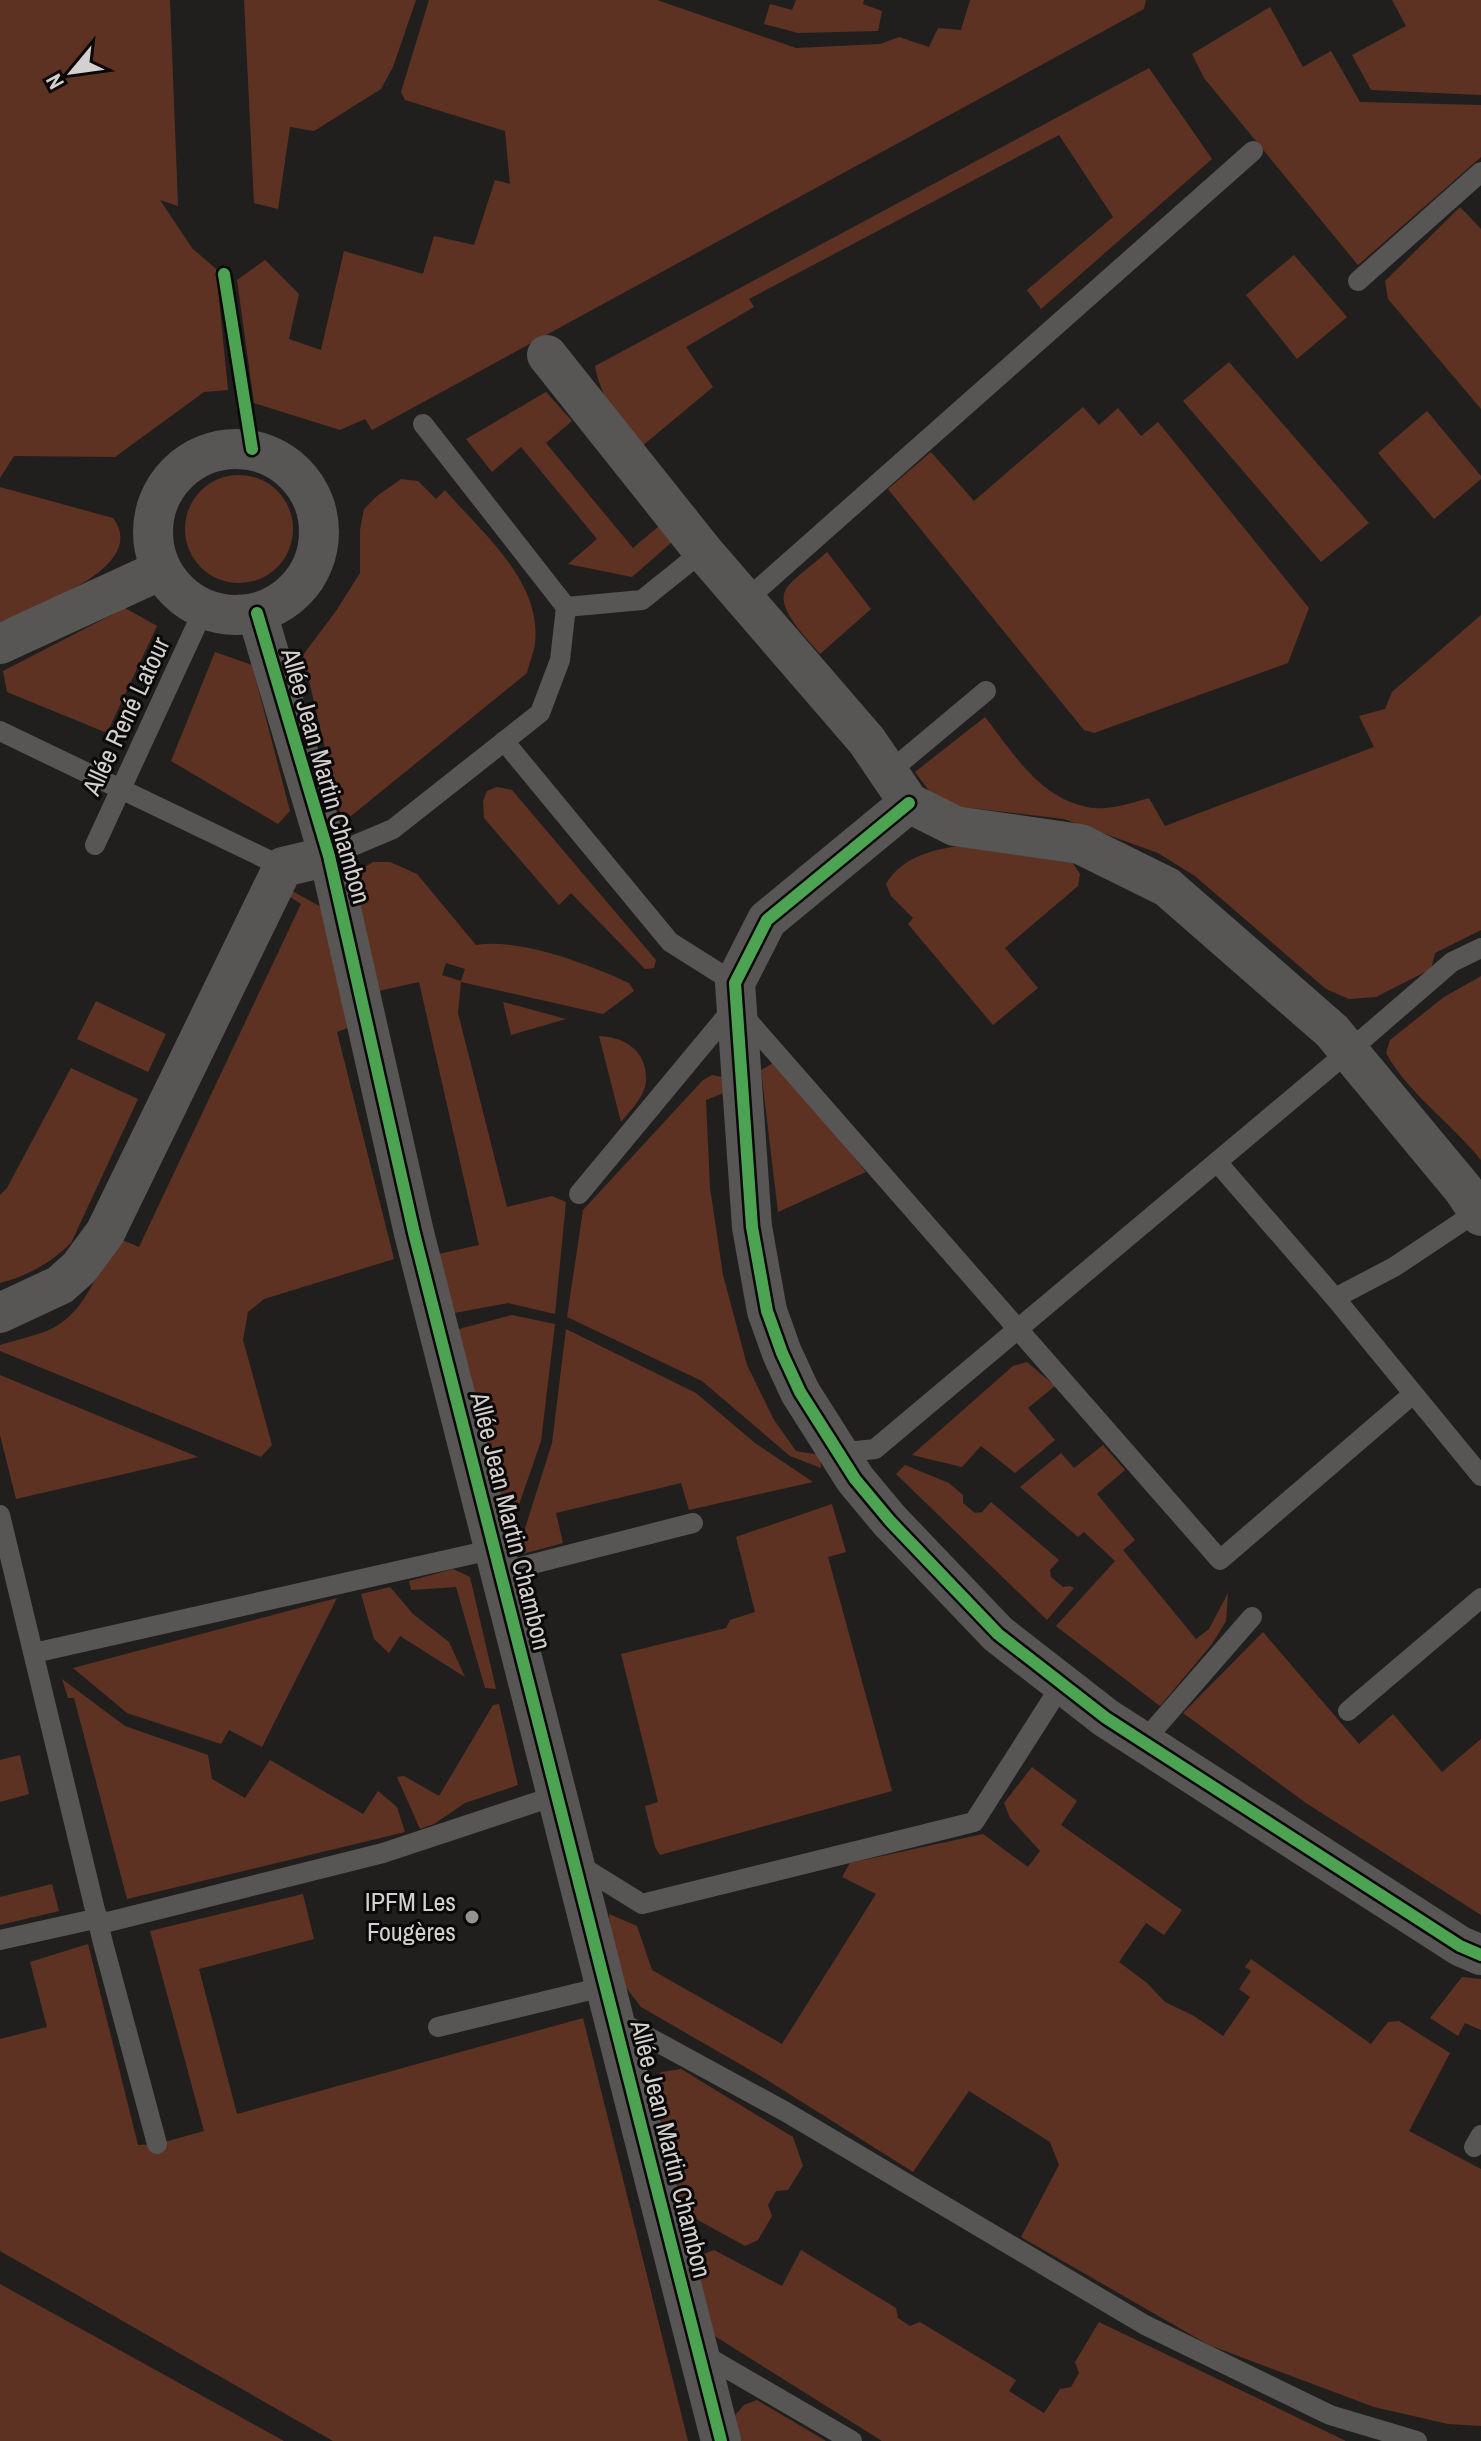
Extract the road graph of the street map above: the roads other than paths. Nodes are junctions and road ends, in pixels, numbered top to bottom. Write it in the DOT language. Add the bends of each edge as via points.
graph roads {
  1 [pos="1253,151"];
  2 [pos="1481,172"];
  3 [pos="1358,281"];
  4 [pos="547,355"];
  5 [pos="423,424"];
  6 [pos="703,551"];
  7 [pos="161,570"];
  8 [pos="746,600"];
  9 [pos="566,607"];
  10 [pos="204,609"];
  11 [pos="257,613"];
  12 [pos="0,644"];
  13 [pos="986,691"];
  14 [pos="0,731"];
  15 [pos="504,741"];
  16 [pos="898,788"];
  17 [pos="120,791"];
  18 [pos="95,845"];
  19 [pos="329,856"];
  20 [pos="283,867"];
  21 [pos="1481,948"];
  22 [pos="735,994"];
  23 [pos="1349,1051"];
  24 [pos="1217,1162"];
  25 [pos="579,1194"];
  26 [pos="1479,1214"];
  27 [pos="1335,1298"];
  28 [pos="0,1313"];
  29 [pos="1017,1330"];
  30 [pos="1413,1394"];
  31 [pos="1474,1452"];
  32 [pos="838,1453"];
  33 [pos="1481,1476"];
  34 [pos="0,1515"];
  35 [pos="693,1523"];
  36 [pos="498,1560"];
  37 [pos="1481,1598"];
  38 [pos="1252,1617"];
  39 [pos="34,1653"];
  40 [pos="1062,1684"];
  41 [pos="1348,1711"];
  42 [pos="1143,1742"];
  43 [pos="558,1795"];
  44 [pos="575,1863"];
  45 [pos="99,1921"];
  46 [pos="0,1940"];
  47 [pos="1481,1955"];
  48 [pos="611,2003"];
  49 [pos="438,2027"];
  50 [pos="157,2144"];
  51 [pos="699,2352"];
  52 [pos="721,2441"];
  53 [pos="852,2441"];
  54 [pos="1417,2441"];
  1 -- 8 [label="lane"];
  2 -- 3 [label="lane"];
  4 -- 6 [label="street"];
  5 -- 9 [label="lane"];
  6 -- 8 [label="street"];
  6 -- 9 [label="lane" via="642,600"];
  7 -- 10 [label="street" via="178,592"];
  7 -- 11 [label="street" via="152,528 156,507 182,467 227,448 252,449 275,458 310,493 319,542 299,588"];
  7 -- 12 [label="street"];
  8 -- 16 [label="street" via="867,741"];
  9 -- 15 [label="lane" via="560,660 540,713"];
  10 -- 11 [label="street" via="228,616"];
  10 -- 17 [label="lane, Allée René Latour"];
  11 -- 19 [label="street, Allée Jean Martin Chambon"];
  13 -- 16 [label="lane"];
  14 -- 17 [label="lane"];
  15 -- 19 [label="lane" via="393,829"];
  15 -- 22 [label="lane" via="670,942"];
  16 -- 22 [label="street" via="767,920"];
  16 -- 23 [label="street" via="955,826 1080,844 1167,887"];
  17 -- 18 [label="lane, Allée René Latour"];
  17 -- 20 [label="lane"];
  19 -- 20 [label="street"];
  19 -- 36 [label="street, Allée Jean Martin Chambon" via="414,1233"];
  20 -- 28 [label="street" via="105,1233 60,1285"];
  21 -- 23 [label="lane" via="1452,962"];
  22 -- 25 [label="lane"];
  22 -- 29 [label="lane"];
  22 -- 32 [label="street" via="752,1227 767,1311 800,1392"];
  23 -- 24 [label="lane"];
  23 -- 26 [label="street"];
  24 -- 27 [label="lane"];
  24 -- 29 [label="lane"];
  26 -- 27 [label="lane"];
  27 -- 30 [label="lane"];
  29 -- 30 [label="lane" via="1220,1560"];
  29 -- 32 [label="lane" via="875,1449"];
  30 -- 31 [label="lane"];
  31 -- 33 [label="lane"];
  32 -- 40 [label="street" via="890,1521 998,1634"];
  34 -- 39 [label="lane"];
  35 -- 36 [label="lane"];
  36 -- 39 [label="lane"];
  36 -- 43 [label="street, Allée Jean Martin Chambon"];
  37 -- 41 [label="lane"];
  38 -- 42 [label="lane"];
  39 -- 45 [label="lane"];
  40 -- 42 [label="street"];
  40 -- 44 [label="lane" via="974,1822 642,1904"];
  42 -- 47 [label="street"];
  43 -- 44 [label="street, Allée Jean Martin Chambon"];
  43 -- 45 [label="lane" via="383,1853"];
  44 -- 48 [label="street, Allée Jean Martin Chambon"];
  45 -- 46 [label="lane"];
  45 -- 50 [label="lane"];
  48 -- 49 [label="lane"];
  48 -- 51 [label="street, Allée Jean Martin Chambon"];
  48 -- 54 [label="lane" via="1145,2325 1330,2415"];
  51 -- 52 [label="street, Allée Jean Martin Chambon"];
  51 -- 53 [label="lane"];
}
